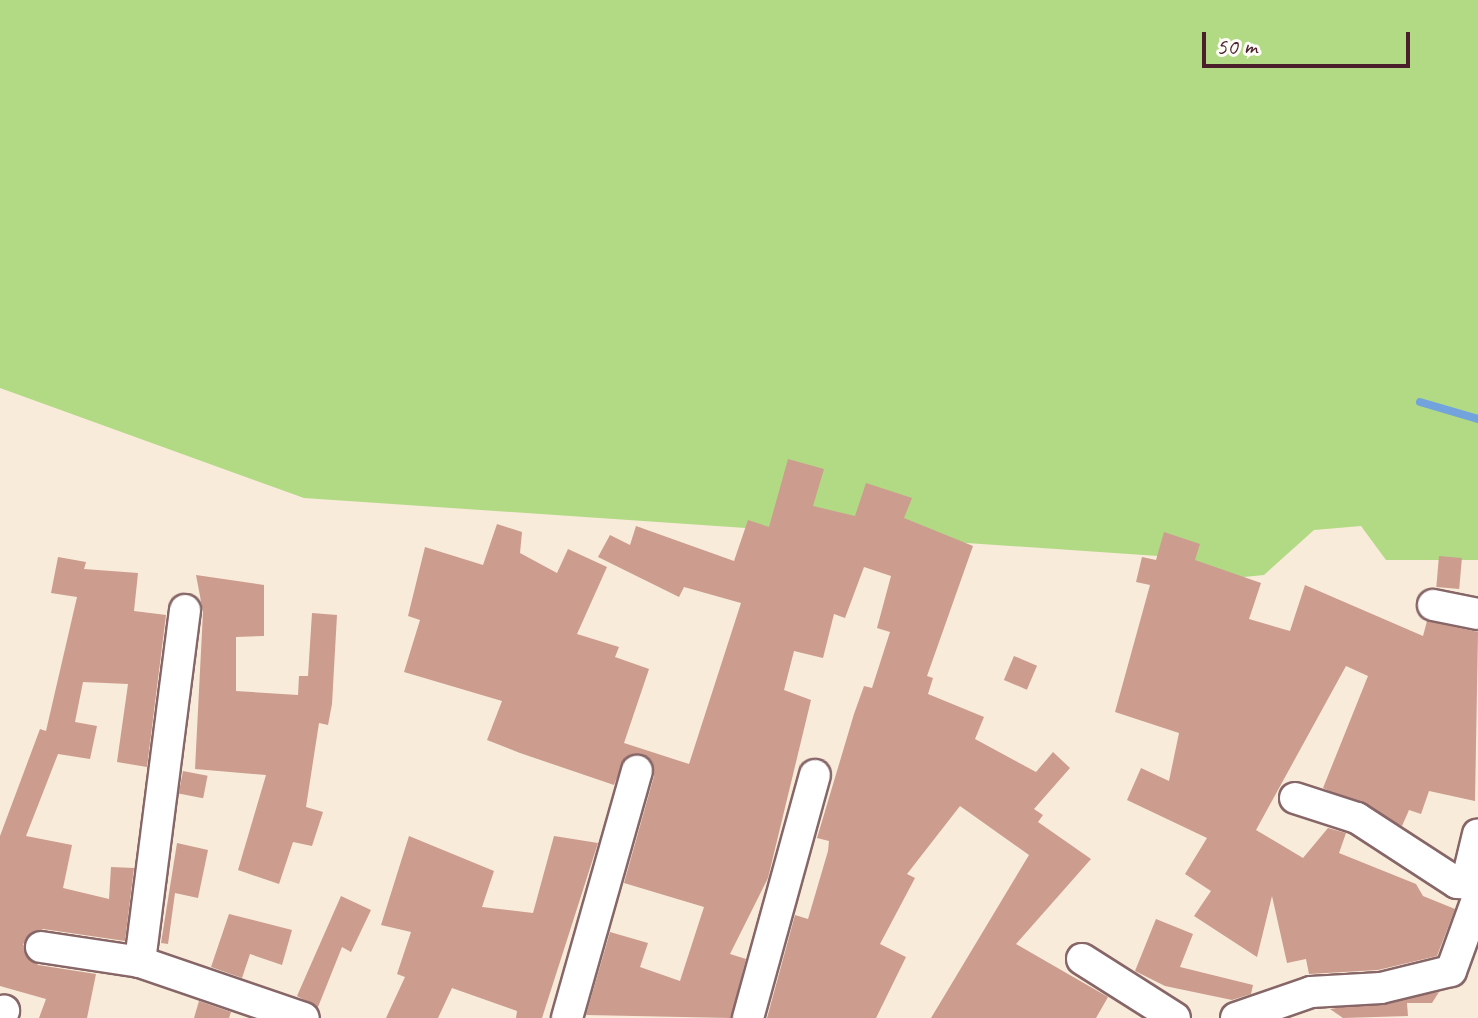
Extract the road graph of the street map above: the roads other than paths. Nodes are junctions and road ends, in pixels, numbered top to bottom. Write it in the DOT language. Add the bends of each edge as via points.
graph roads {
  1 [pos="1433,605"];
  2 [pos="185,610"];
  3 [pos="1478,614"];
  4 [pos="637,771"];
  5 [pos="815,775"];
  6 [pos="1295,798"];
  7 [pos="1478,834"];
  8 [pos="1474,888"];
  9 [pos="41,947"];
  10 [pos="1082,959"];
  11 [pos="140,962"];
  12 [pos="304,1018"];
  13 [pos="567,1018"];
  14 [pos="748,1018"];
  15 [pos="1175,1018"];
  16 [pos="1236,1018"];
  1 -- 3 [label="street"];
  2 -- 11 [label="street"];
  4 -- 13 [label="street"];
  5 -- 14 [label="street" via="800,851"];
  6 -- 8 [label="street" via="1357,818"];
  7 -- 8 [label="street"];
  8 -- 16 [label="street" via="1451,971 1381,988 1311,992"];
  9 -- 11 [label="street"];
  10 -- 15 [label="street"];
  11 -- 12 [label="street"];
}
